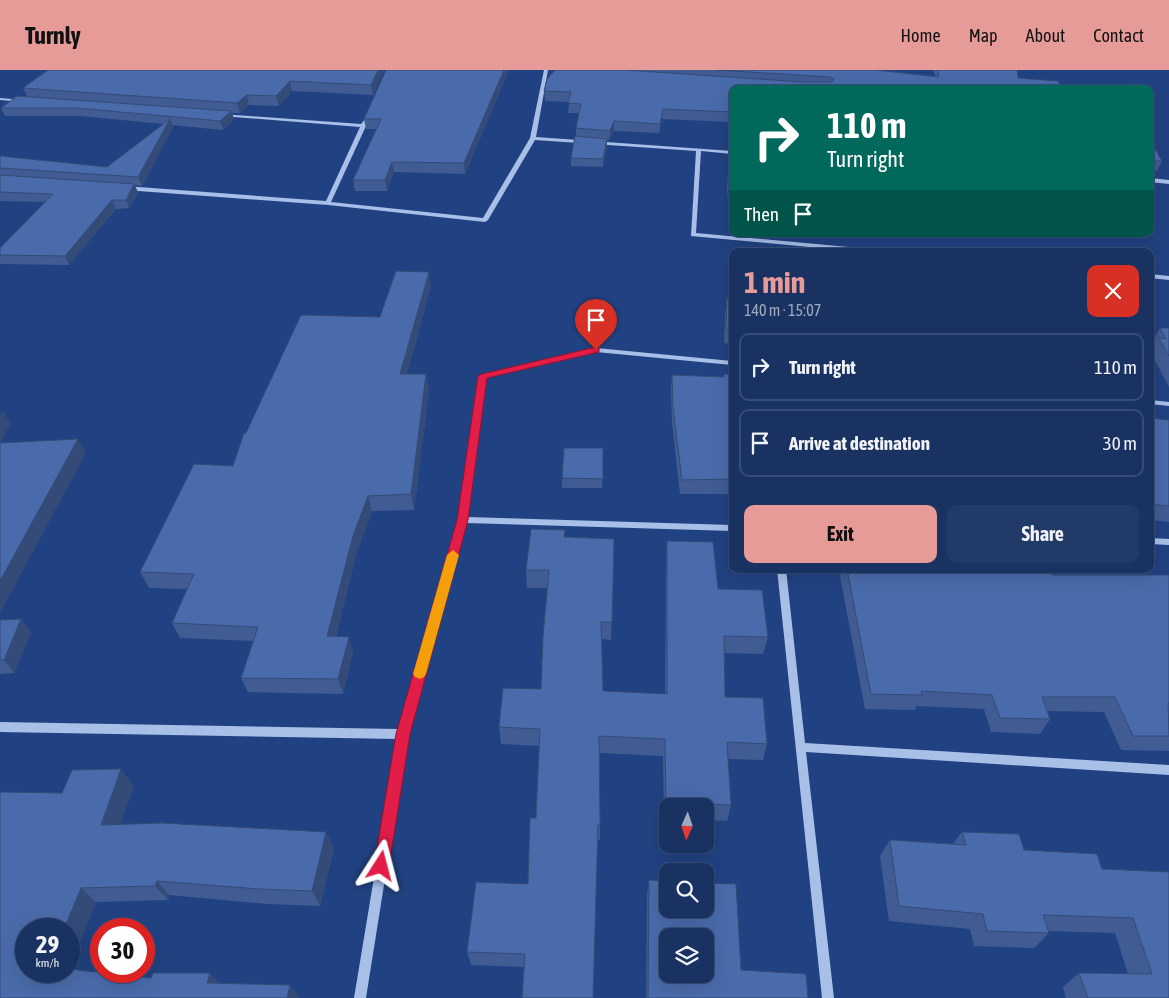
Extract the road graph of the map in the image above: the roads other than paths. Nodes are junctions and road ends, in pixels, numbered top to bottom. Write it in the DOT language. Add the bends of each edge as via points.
graph roads {
  1 [pos="546,71"];
  2 [pos="556,72"];
  3 [pos="0,99"];
  4 [pos="29,101"];
  5 [pos="216,115"];
  6 [pos="366,118"];
  7 [pos="363,126"];
  8 [pos="533,138"];
  9 [pos="699,149"];
  10 [pos="729,152"];
  11 [pos="1154,180"];
  12 [pos="1169,182"];
  13 [pos="119,188"];
  14 [pos="328,203"];
  15 [pos="835,248"];
  16 [pos="1154,276"];
  17 [pos="1169,278"];
  18 [pos="729,363"];
  19 [pos="1154,402"];
  20 [pos="1169,404"];
  21 [pos="462,520"];
  22 [pos="729,528"];
  23 [pos="1154,541"];
  24 [pos="1169,542"];
  25 [pos="781,573"];
  26 [pos="0,727"];
  27 [pos="403,734"];
  28 [pos="801,747"];
  29 [pos="1169,770"];
  30 [pos="360,998"];
  31 [pos="828,998"];
  1 -- 2 [label="street"];
  1 -- 8 [label="street"];
  3 -- 4 [label="street"];
  5 -- 7 [label="street"];
  6 -- 7 [label="street"];
  7 -- 14 [label="street"];
  8 -- 9 [label="street"];
  8 -- 14 [label="street" via="485,220"];
  9 -- 10 [label="street"];
  9 -- 15 [label="street" via="693,236"];
  11 -- 12 [label="street"];
  13 -- 14 [label="street"];
  16 -- 17 [label="street"];
  18 -- 21 [label="street" via="596,350 482,376"];
  19 -- 20 [label="street"];
  21 -- 22 [label="street"];
  21 -- 27 [label="street"];
  23 -- 24 [label="street"];
  25 -- 28 [label="street"];
  26 -- 27 [label="street"];
  27 -- 30 [label="street"];
  28 -- 29 [label="street"];
  28 -- 31 [label="street"];
}
